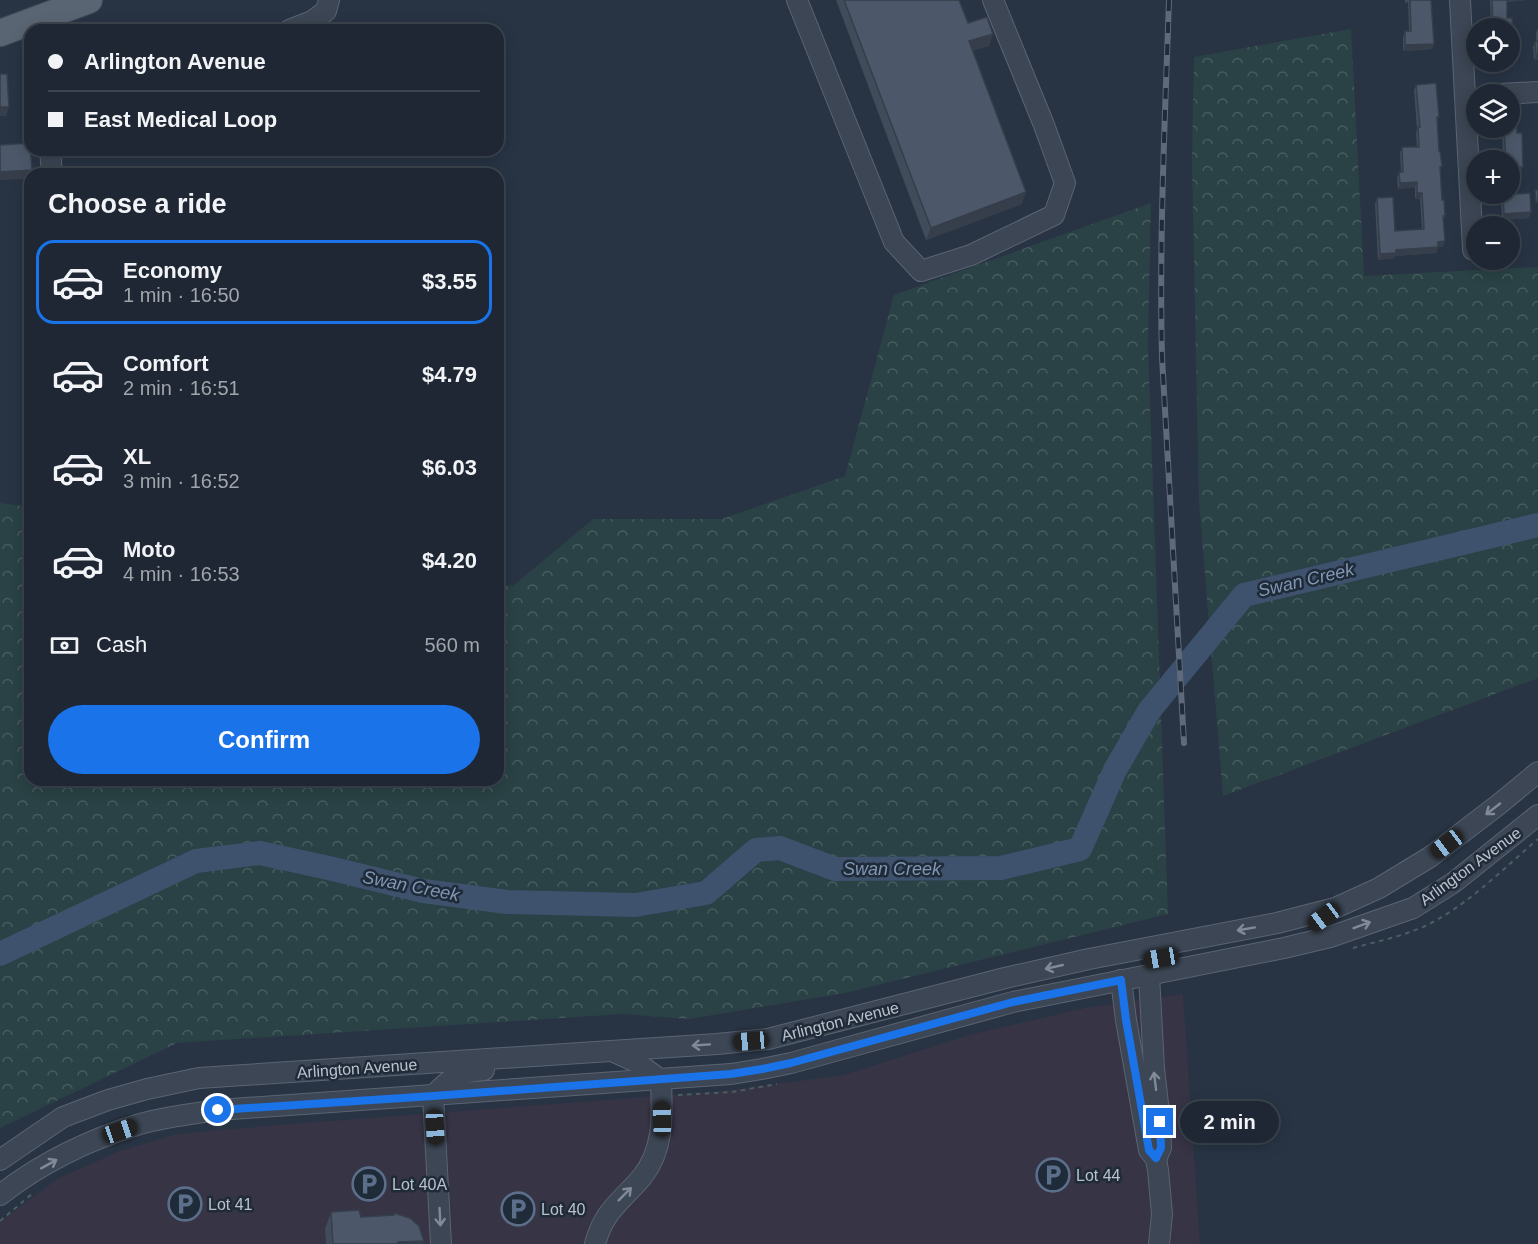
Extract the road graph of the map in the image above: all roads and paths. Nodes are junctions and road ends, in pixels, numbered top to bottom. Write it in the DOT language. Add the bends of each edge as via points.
graph roads {
  1 [pos="89,0"];
  2 [pos="329,0"];
  3 [pos="797,0"];
  4 [pos="993,0"];
  5 [pos="1460,0"];
  6 [pos="40,24"];
  7 [pos="304,24"];
  8 [pos="24,28"];
  9 [pos="0,33"];
  10 [pos="1469,84"];
  11 [pos="1538,92"];
  12 [pos="1520,93"];
  13 [pos="1471,138"];
  14 [pos="1472,216"];
  15 [pos="1538,772"];
  16 [pos="1538,815"];
  17 [pos="1335,909"];
  18 [pos="1149,975"];
  19 [pos="1121,980"];
  20 [pos="611,1051"];
  21 [pos="661,1080"];
  22 [pos="433,1096"];
  23 [pos="1156,1158"];
  24 [pos="0,1160"];
  25 [pos="38,1189"];
  26 [pos="0,1195"];
  27 [pos="0,1221"];
  28 [pos="441,1244"];
  29 [pos="595,1244"];
  30 [pos="1159,1244"];
  1 -- 6 [label="main road"];
  2 -- 7 [label="street" via="326,11"];
  3 -- 4 [label="street" via="894,242 921,271 971,255 1054,215 1065,183"];
  5 -- 10 [label="street"];
  8 -- 9 [label="main road"];
  11 -- 12 [label="street"];
  13 -- 14 [label="street"];
  15 -- 17 [label="street, Arlington Avenue, one-way" via="1430,857"];
  18 -- 16 [label="street, Arlington Avenue, one-way" via="1307,943 1413,908 1453,883"];
  17 -- 19 [label="street" via="1292,934 1143,961 1130,967"];
  17 -- 20 [label="street, Arlington Avenue, one-way" via="1089,959 768,1039"];
  18 -- 19 [label="street, Arlington Avenue"];
  23 -- 18 [label="street, one-way" via="1161,1148"];
  19 -- 21 [label="street, Arlington Avenue" via="1013,1002 762,1069"];
  19 -- 23 [label="street" via="1149,1150"];
  20 -- 21 [label="street" via="636,1062"];
  20 -- 22 [label="street" via="589,1063 463,1073"];
  20 -- 24 [label="street, Arlington Avenue" via="199,1078 108,1100 63,1118"];
  21 -- 22 [label="street, Arlington Avenue"];
  29 -- 21 [label="street, one-way" via="612,1209 642,1176 657,1150 662,1127"];
  26 -- 22 [label="street, Arlington Avenue, one-way" via="56,1160 142,1124 218,1110"];
  22 -- 28 [label="street, one-way"];
  23 -- 30 [label="street" via="1162,1214"];
  25 -- 27 [label="path"];
}
